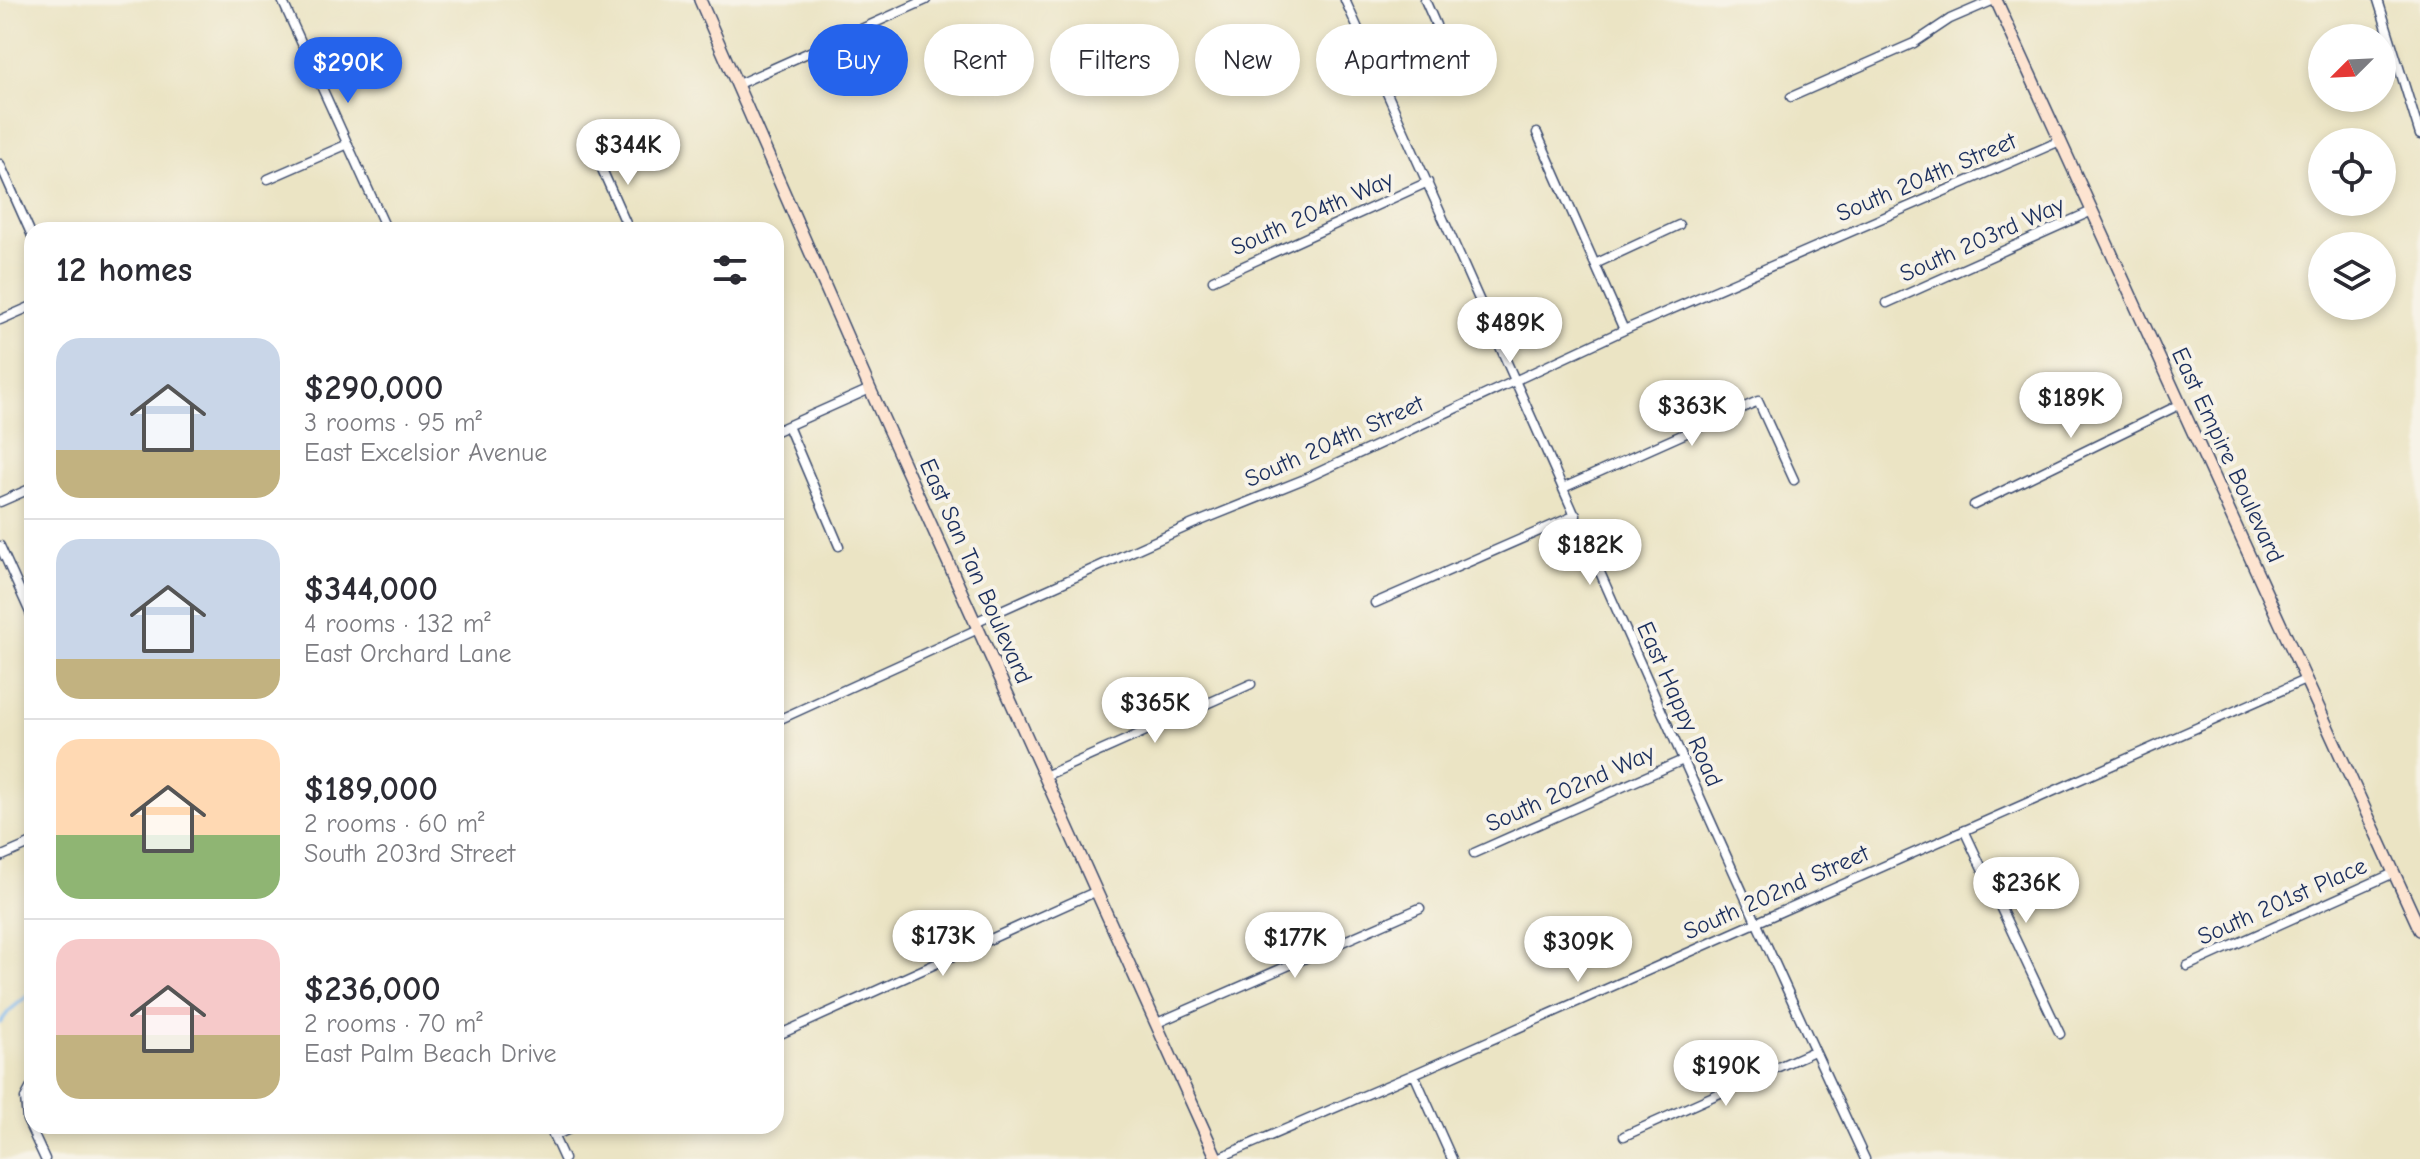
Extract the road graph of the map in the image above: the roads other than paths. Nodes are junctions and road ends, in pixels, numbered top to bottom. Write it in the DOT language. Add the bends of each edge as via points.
graph roads {
  1 [pos="282,0"];
  2 [pos="700,0"];
  3 [pos="926,0"];
  4 [pos="1345,0"];
  5 [pos="1425,0"];
  6 [pos="1995,0"];
  7 [pos="2378,0"];
  8 [pos="1436,24"];
  9 [pos="736,85"];
  10 [pos="1791,97"];
  11 [pos="1537,133"];
  12 [pos="2420,135"];
  13 [pos="2060,141"];
  14 [pos="348,144"];
  15 [pos="597,158"];
  16 [pos="0,164"];
  17 [pos="268,179"];
  18 [pos="1428,182"];
  19 [pos="2092,211"];
  20 [pos="26,222"];
  21 [pos="383,222"];
  22 [pos="625,222"];
  23 [pos="1679,225"];
  24 [pos="1595,264"];
  25 [pos="1213,280"];
  26 [pos="1887,303"];
  27 [pos="24,310"];
  28 [pos="0,320"];
  29 [pos="1624,330"];
  30 [pos="1515,380"];
  31 [pos="870,389"];
  32 [pos="2181,404"];
  33 [pos="788,426"];
  34 [pos="784,428"];
  35 [pos="1794,480"];
  36 [pos="1563,488"];
  37 [pos="24,492"];
  38 [pos="0,502"];
  39 [pos="1974,505"];
  40 [pos="1576,515"];
  41 [pos="0,546"];
  42 [pos="839,546"];
  43 [pos="24,599"];
  44 [pos="1375,603"];
  45 [pos="977,626"];
  46 [pos="2307,679"];
  47 [pos="1251,684"];
  48 [pos="784,717"];
  49 [pos="1683,760"];
  50 [pos="1045,776"];
  51 [pos="1964,830"];
  52 [pos="24,846"];
  53 [pos="1474,853"];
  54 [pos="0,857"];
  55 [pos="2394,873"];
  56 [pos="1097,891"];
  57 [pos="1420,908"];
  58 [pos="1755,923"];
  59 [pos="2420,930"];
  60 [pos="2187,966"];
  61 [pos="1157,1023"];
  62 [pos="784,1032"];
  63 [pos="2060,1034"];
  64 [pos="1814,1051"];
  65 [pos="1414,1074"];
  66 [pos="33,1134"];
  67 [pos="558,1134"];
  68 [pos="554,1136"];
  69 [pos="1624,1136"];
  70 [pos="45,1159"];
  71 [pos="564,1159"];
  72 [pos="1217,1159"];
  73 [pos="1452,1159"];
  74 [pos="1865,1159"];
  1 -- 14 [label="street"];
  2 -- 9 [label="street, East San Tan Boulevard"];
  3 -- 9 [label="street"];
  4 -- 18 [label="street, East Happy Road"];
  5 -- 8 [label="street"];
  6 -- 10 [label="street" via="1950,19 1914,43"];
  6 -- 13 [label="street, East Empire Boulevard"];
  7 -- 12 [label="street"];
  9 -- 31 [label="street, East San Tan Boulevard"];
  11 -- 24 [label="street"];
  13 -- 19 [label="street, East Empire Boulevard"];
  13 -- 29 [label="street, South 204th Street"];
  14 -- 17 [label="street"];
  14 -- 21 [label="street"];
  15 -- 22 [label="street"];
  16 -- 20 [label="street"];
  18 -- 25 [label="street, South 204th Way"];
  18 -- 30 [label="street, East Happy Road"];
  19 -- 26 [label="street, South 203rd Way"];
  19 -- 32 [label="street, East Empire Boulevard"];
  23 -- 24 [label="street"];
  24 -- 29 [label="street"];
  27 -- 28 [label="street"];
  29 -- 30 [label="street, South 204th Street"];
  30 -- 36 [label="street, East Happy Road"];
  30 -- 45 [label="street, South 204th Street"];
  31 -- 33 [label="street"];
  31 -- 45 [label="street, East San Tan Boulevard"];
  32 -- 39 [label="street"];
  32 -- 46 [label="street, East Empire Boulevard"];
  33 -- 34 [label="street"];
  33 -- 42 [label="street"];
  35 -- 36 [label="street" via="1758,401"];
  36 -- 40 [label="street, East Happy Road"];
  37 -- 38 [label="street"];
  40 -- 44 [label="street"];
  40 -- 49 [label="street, East Happy Road"];
  41 -- 43 [label="street"];
  45 -- 48 [label="street, South 204th Street"];
  45 -- 50 [label="street, East San Tan Boulevard"];
  46 -- 51 [label="street, South 202nd Street"];
  46 -- 55 [label="street, East Empire Boulevard"];
  47 -- 50 [label="street"];
  49 -- 53 [label="street, South 202nd Way"];
  49 -- 58 [label="street, East Happy Road"];
  50 -- 56 [label="street, East San Tan Boulevard"];
  51 -- 58 [label="street, South 202nd Street"];
  51 -- 63 [label="street"];
  52 -- 54 [label="street"];
  55 -- 59 [label="street, East Empire Boulevard"];
  55 -- 60 [label="street, South 201st Place"];
  56 -- 61 [label="street, East San Tan Boulevard"];
  56 -- 62 [label="street"];
  57 -- 61 [label="street"];
  58 -- 64 [label="street, East Happy Road"];
  58 -- 65 [label="street, South 202nd Street"];
  61 -- 72 [label="street, East San Tan Boulevard"];
  64 -- 69 [label="street"];
  64 -- 74 [label="street, East Happy Road"];
  65 -- 72 [label="street, South 202nd Street"];
  65 -- 73 [label="street"];
  66 -- 70 [label="street"];
  67 -- 68 [label="street"];
  68 -- 71 [label="street"];
}
